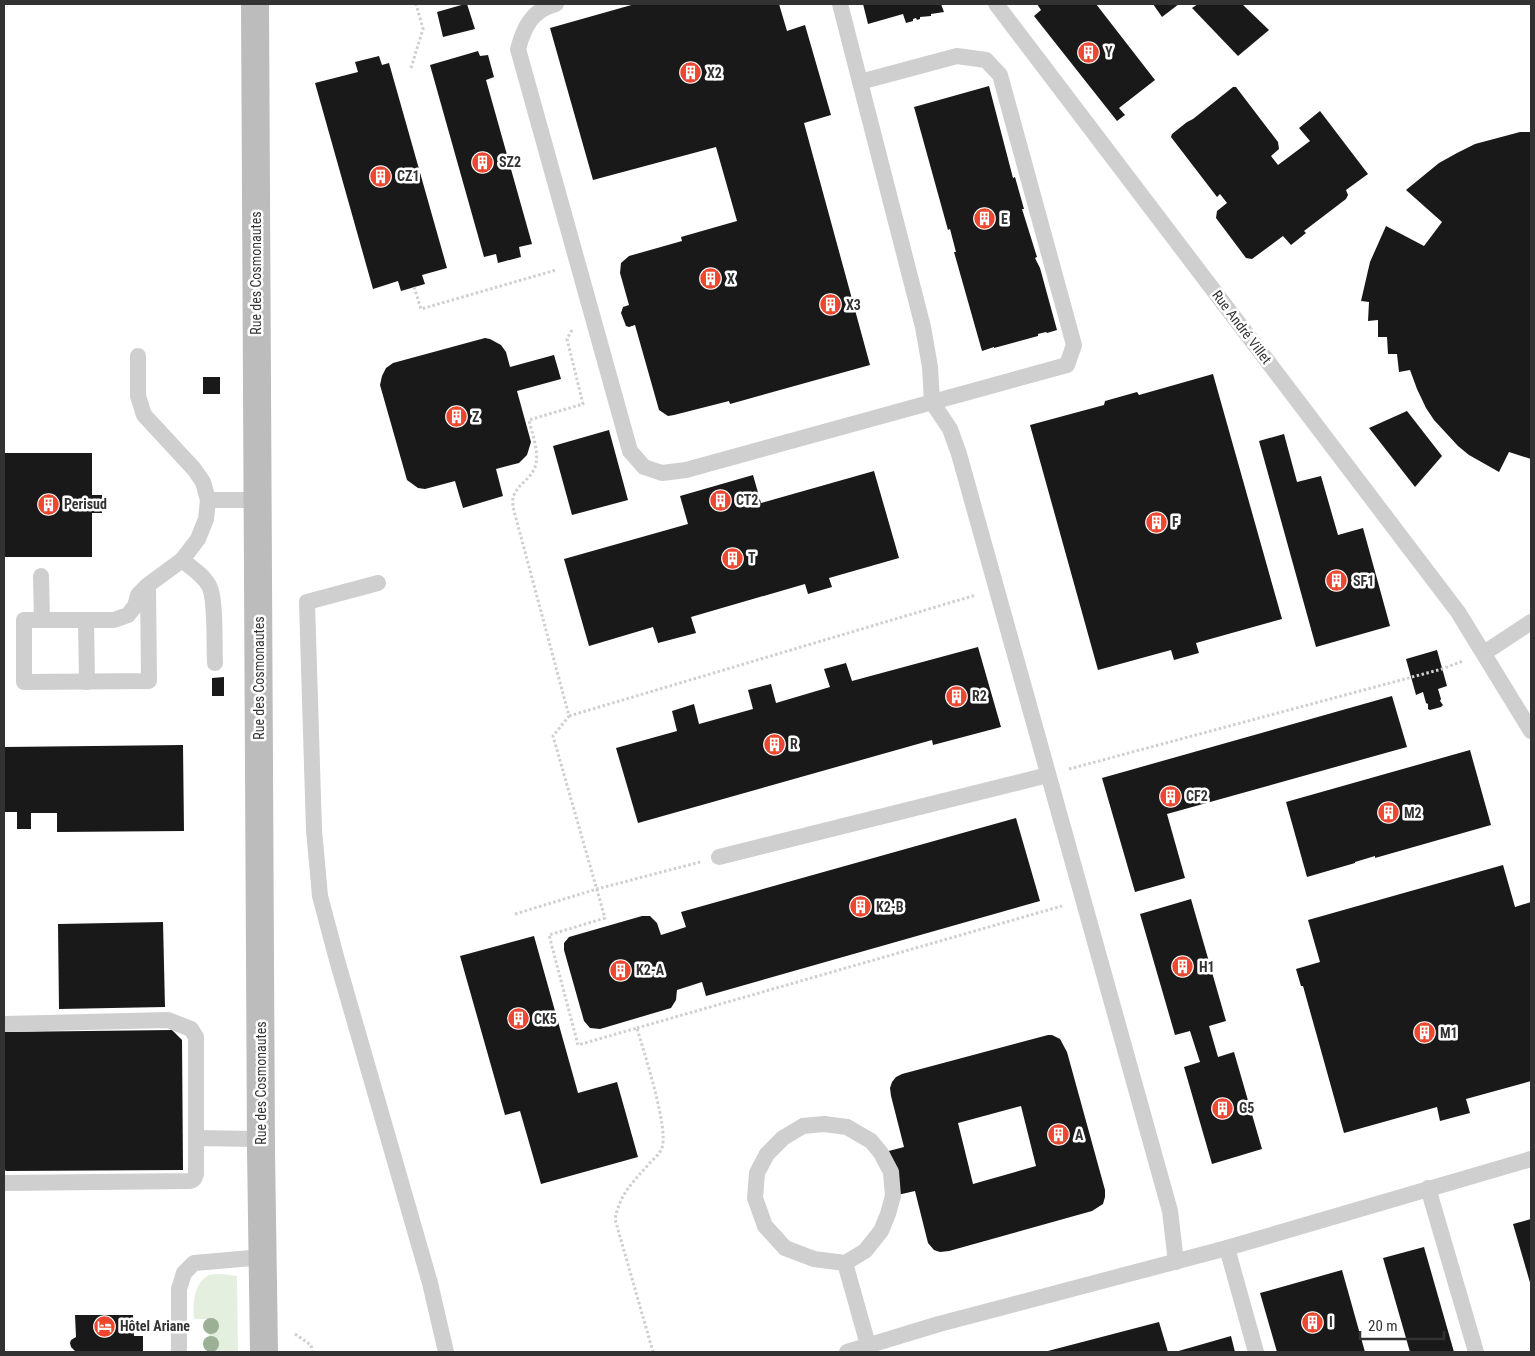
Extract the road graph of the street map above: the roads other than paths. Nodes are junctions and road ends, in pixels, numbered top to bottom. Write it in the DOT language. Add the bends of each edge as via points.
graph roads {
  1 [pos="255,4"];
  2 [pos="556,4"];
  3 [pos="840,4"];
  4 [pos="996,4"];
  5 [pos="860,82"];
  6 [pos="138,356"];
  7 [pos="932,402"];
  8 [pos="208,500"];
  9 [pos="258,500"];
  10 [pos="182,560"];
  11 [pos="41,576"];
  12 [pos="378,583"];
  13 [pos="148,585"];
  14 [pos="42,620"];
  15 [pos="86,620"];
  16 [pos="1531,622"];
  17 [pos="1484,653"];
  18 [pos="215,664"];
  19 [pos="87,682"];
  20 [pos="1531,732"];
  21 [pos="1048,775"];
  22 [pos="719,857"];
  23 [pos="4,1024"];
  24 [pos="196,1138"];
  25 [pos="261,1138"];
  26 [pos="1531,1159"];
  27 [pos="4,1183"];
  28 [pos="1428,1188"];
  29 [pos="1227,1248"];
  30 [pos="263,1257"];
  31 [pos="1176,1262"];
  32 [pos="845,1264"];
  33 [pos="869,1349"];
  34 [pos="179,1352"];
  35 [pos="264,1352"];
  36 [pos="446,1352"];
  37 [pos="847,1352"];
  38 [pos="1256,1352"];
  39 [pos="1476,1352"];
  1 -- 9 [label="main road, Rue des Cosmonautes"];
  2 -- 7 [label="lane" via="547,6 532,18 522,31 518,50 630,451 644,467 662,473 686,470"];
  3 -- 5 [label="lane"];
  4 -- 17 [label="lane, Rue André Villet" via="1458,612"];
  5 -- 7 [label="lane" via="923,327"];
  5 -- 7 [label="lane" via="957,56 986,60 1000,75 1074,345 1067,365"];
  6 -- 8 [label="lane" via="138,396 144,414 194,469 203,482"];
  7 -- 21 [label="lane" via="950,429 959,454"];
  8 -- 9 [label="lane"];
  8 -- 10 [label="lane" via="206,518 198,539"];
  9 -- 25 [label="main road, Rue des Cosmonautes"];
  10 -- 13 [label="lane"];
  10 -- 18 [label="lane" via="210,587"];
  11 -- 14 [label="lane"];
  12 -- 36 [label="lane" via="307,602 314,830 320,896 430,1283"];
  13 -- 15 [label="lane" via="138,595 128,615 114,620"];
  13 -- 19 [label="lane" via="148,681"];
  14 -- 15 [label="lane"];
  14 -- 19 [label="lane" via="24,620 24,682"];
  15 -- 19 [label="lane"];
  16 -- 17 [label="lane"];
  17 -- 20 [label="lane, Rue André Villet"];
  21 -- 22 [label="lane"];
  21 -- 31 [label="lane" via="1170,1211"];
  23 -- 24 [label="lane" via="168,1020 191,1029 196,1037"];
  24 -- 25 [label="lane"];
  24 -- 27 [label="lane" via="196,1174 190,1181"];
  25 -- 30 [label="main road, Rue des Cosmonautes"];
  26 -- 28 [label="lane"];
  28 -- 29 [label="lane"];
  28 -- 39 [label="lane"];
  29 -- 31 [label="lane"];
  29 -- 38 [label="lane"];
  30 -- 34 [label="lane" via="194,1262 184,1273 179,1288"];
  30 -- 35 [label="main road, Rue des Cosmonautes"];
  31 -- 33 [label="lane" via="939,1324"];
  32 -- 32 [label="lane" via="814,1259 785,1248 764,1226 755,1198 758,1173 767,1154 783,1138 803,1126 847,1127 871,1141 891,1172 892,1196 881,1231 865,1251"];
  32 -- 33 [label="lane"];
  33 -- 37 [label="lane"];
}
